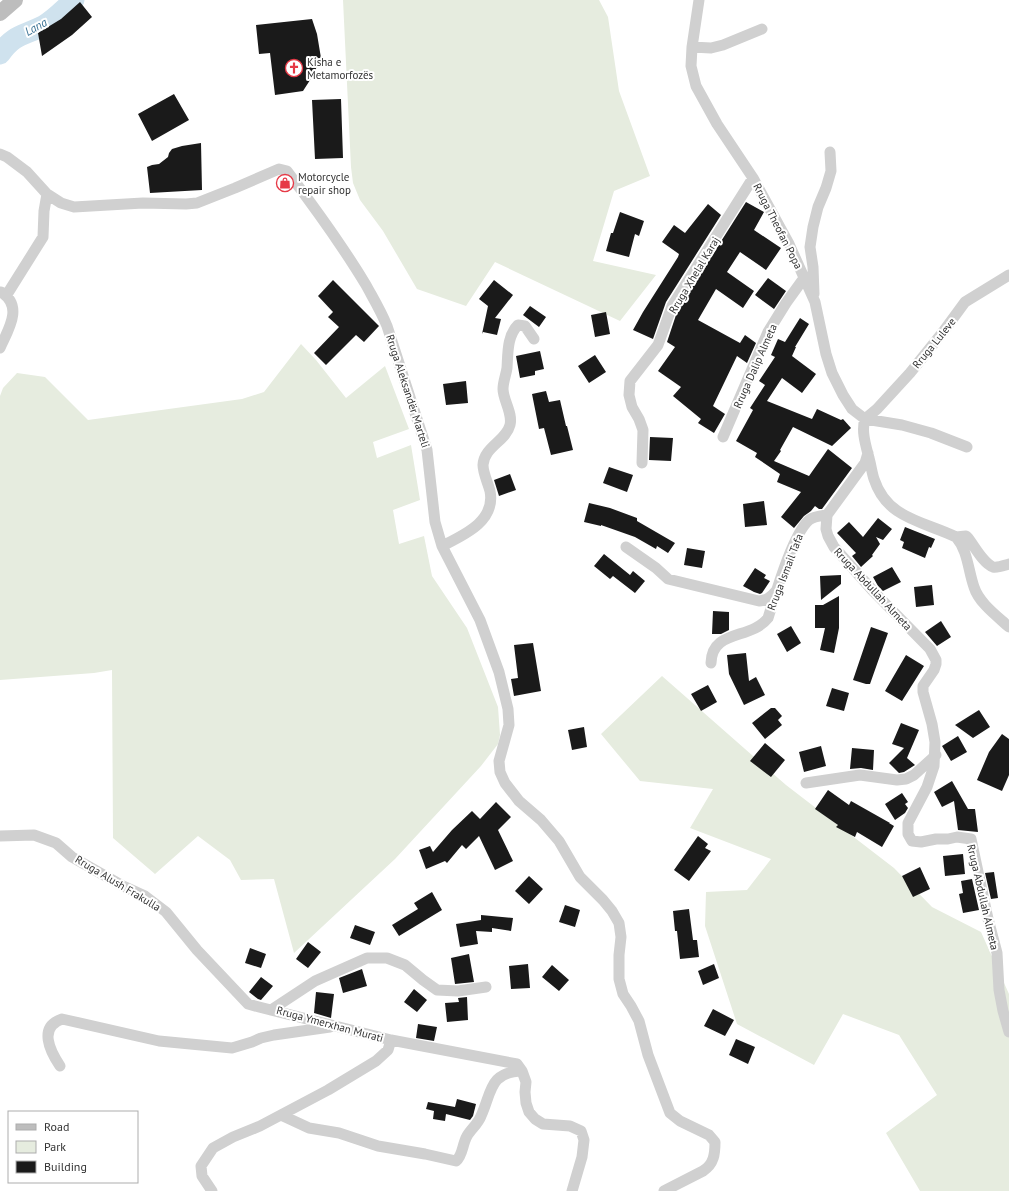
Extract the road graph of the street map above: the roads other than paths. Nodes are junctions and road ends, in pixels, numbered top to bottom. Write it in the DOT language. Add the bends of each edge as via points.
graph roads {
  1 [pos="15,0"];
  2 [pos="699,0"];
  3 [pos="0,13"];
  4 [pos="762,30"];
  5 [pos="692,48"];
  6 [pos="830,152"];
  7 [pos="0,154"];
  8 [pos="753,178"];
  9 [pos="47,194"];
  10 [pos="1009,275"];
  11 [pos="804,278"];
  12 [pos="3,294"];
  13 [pos="815,302"];
  14 [pos="534,339"];
  15 [pos="0,348"];
  16 [pos="865,419"];
  17 [pos="723,437"];
  18 [pos="967,447"];
  19 [pos="868,453"];
  20 [pos="642,463"];
  21 [pos="826,515"];
  22 [pos="956,537"];
  23 [pos="442,546"];
  24 [pos="626,547"];
  25 [pos="1009,564"];
  26 [pos="778,589"];
  27 [pos="1009,627"];
  28 [pos="711,663"];
  29 [pos="936,755"];
  30 [pos="806,783"];
  31 [pos="0,836"];
  32 [pos="486,987"];
  33 [pos="272,1010"];
  34 [pos="337,1026"];
  35 [pos="1009,1032"];
  36 [pos="391,1040"];
  37 [pos="60,1066"];
  38 [pos="522,1071"];
  39 [pos="281,1115"];
  40 [pos="212,1191"];
  41 [pos="572,1191"];
  42 [pos="664,1191"];
  1 -- 3 [label="main road"];
  2 -- 5 [label="street, Rruga Theofan Popa"];
  4 -- 5 [label="street" via="724,46"];
  5 -- 8 [label="street, Rruga Theofan Popa" via="691,66 696,86 717,124"];
  6 -- 13 [label="street" via="831,171 818,207 810,247"];
  7 -- 9 [label="street, Rruga Aleksandër Marteli" via="28,172"];
  8 -- 11 [label="street, Rruga Theofan Popa" via="789,244"];
  8 -- 20 [label="street, Rruga Xhelal Karaj" via="672,306 658,345 630,381 632,407 643,430"];
  9 -- 12 [label="street" via="43,237"];
  9 -- 23 [label="street, Rruga Aleksandër Marteli" via="61,203 74,207 197,203 279,169 287,171 354,264 387,326 427,450 436,522"];
  10 -- 16 [label="street, Rruga Luleve" via="965,302 910,372 877,410"];
  11 -- 13 [label="street, Rruga Theofan Popa"];
  11 -- 17 [label="street, Rruga Dalip Almeta" via="768,332"];
  12 -- 15 [label="street" via="12,305 13,317"];
  13 -- 16 [label="street, Rruga Theofan Popa" via="832,373 852,409"];
  14 -- 23 [label="street" via="525,326 518,325 513,330 509,343 503,389 510,425 485,457 483,466 491,504 486,516 464,535"];
  16 -- 18 [label="street" via="902,425"];
  16 -- 19 [label="street" via="863,425"];
  19 -- 21 [label="street" via="865,463"];
  19 -- 22 [label="street" via="874,480 881,495 893,509 906,517"];
  21 -- 26 [label="street, Rruga Ismail Tafa" via="814,517 804,526 796,539"];
  21 -- 29 [label="street, Rruga Abdullah Almeta" via="826,529 834,547 934,655 936,664 923,686 923,692 932,724"];
  22 -- 25 [label="street" via="966,536 982,557 994,567"];
  22 -- 27 [label="street" via="966,554 974,589 982,601"];
  23 -- 42 [label="street, Rruga Aleksandër Marteli" via="480,620 499,672 509,725 499,761 505,783 519,801 542,820 559,841 580,877 612,911 622,937 619,979 623,994 639,1021 648,1055 670,1113 680,1121 709,1135 715,1142 713,1160 709,1167"];
  24 -- 26 [label="street" via="668,579 759,601 766,600"];
  26 -- 28 [label="street, Rruga Ismail Tafa" via="766,621 718,643 712,651"];
  29 -- 30 [label="street" via="906,779 860,776"];
  29 -- 35 [label="street, Rruga Abdullah Almeta" via="927,787 908,823 908,834 912,841 921,842 957,837 971,839 997,953 999,990"];
  31 -- 33 [label="street, Rruga Alush Frakulla" via="34,835 56,843 72,857 144,896 166,912 197,950 248,1004"];
  32 -- 33 [label="street, Rruga Ymerxhan Murati" via="458,991 437,990 405,965 387,958 367,958 315,981"];
  33 -- 34 [label="street, Rruga Ymerxhan Murati"];
  34 -- 36 [label="street, Rruga Ymerxhan Murati"];
  34 -- 37 [label="street" via="274,1035 232,1048 159,1041 62,1018 49,1027 48,1035 52,1055"];
  36 -- 38 [label="street, Rruga Ymerxhan Murati" via="517,1064"];
  36 -- 39 [label="street" via="388,1050 376,1061"];
  38 -- 39 [label="street" via="500,1076 495,1081 480,1118 467,1136 460,1157 456,1161 378,1146 340,1133 309,1128"];
  38 -- 41 [label="street" via="526,1082 526,1103 535,1119 543,1124 570,1126 581,1131 584,1140 582,1157"];
  39 -- 40 [label="street" via="213,1148 202,1166 202,1176"];
}
